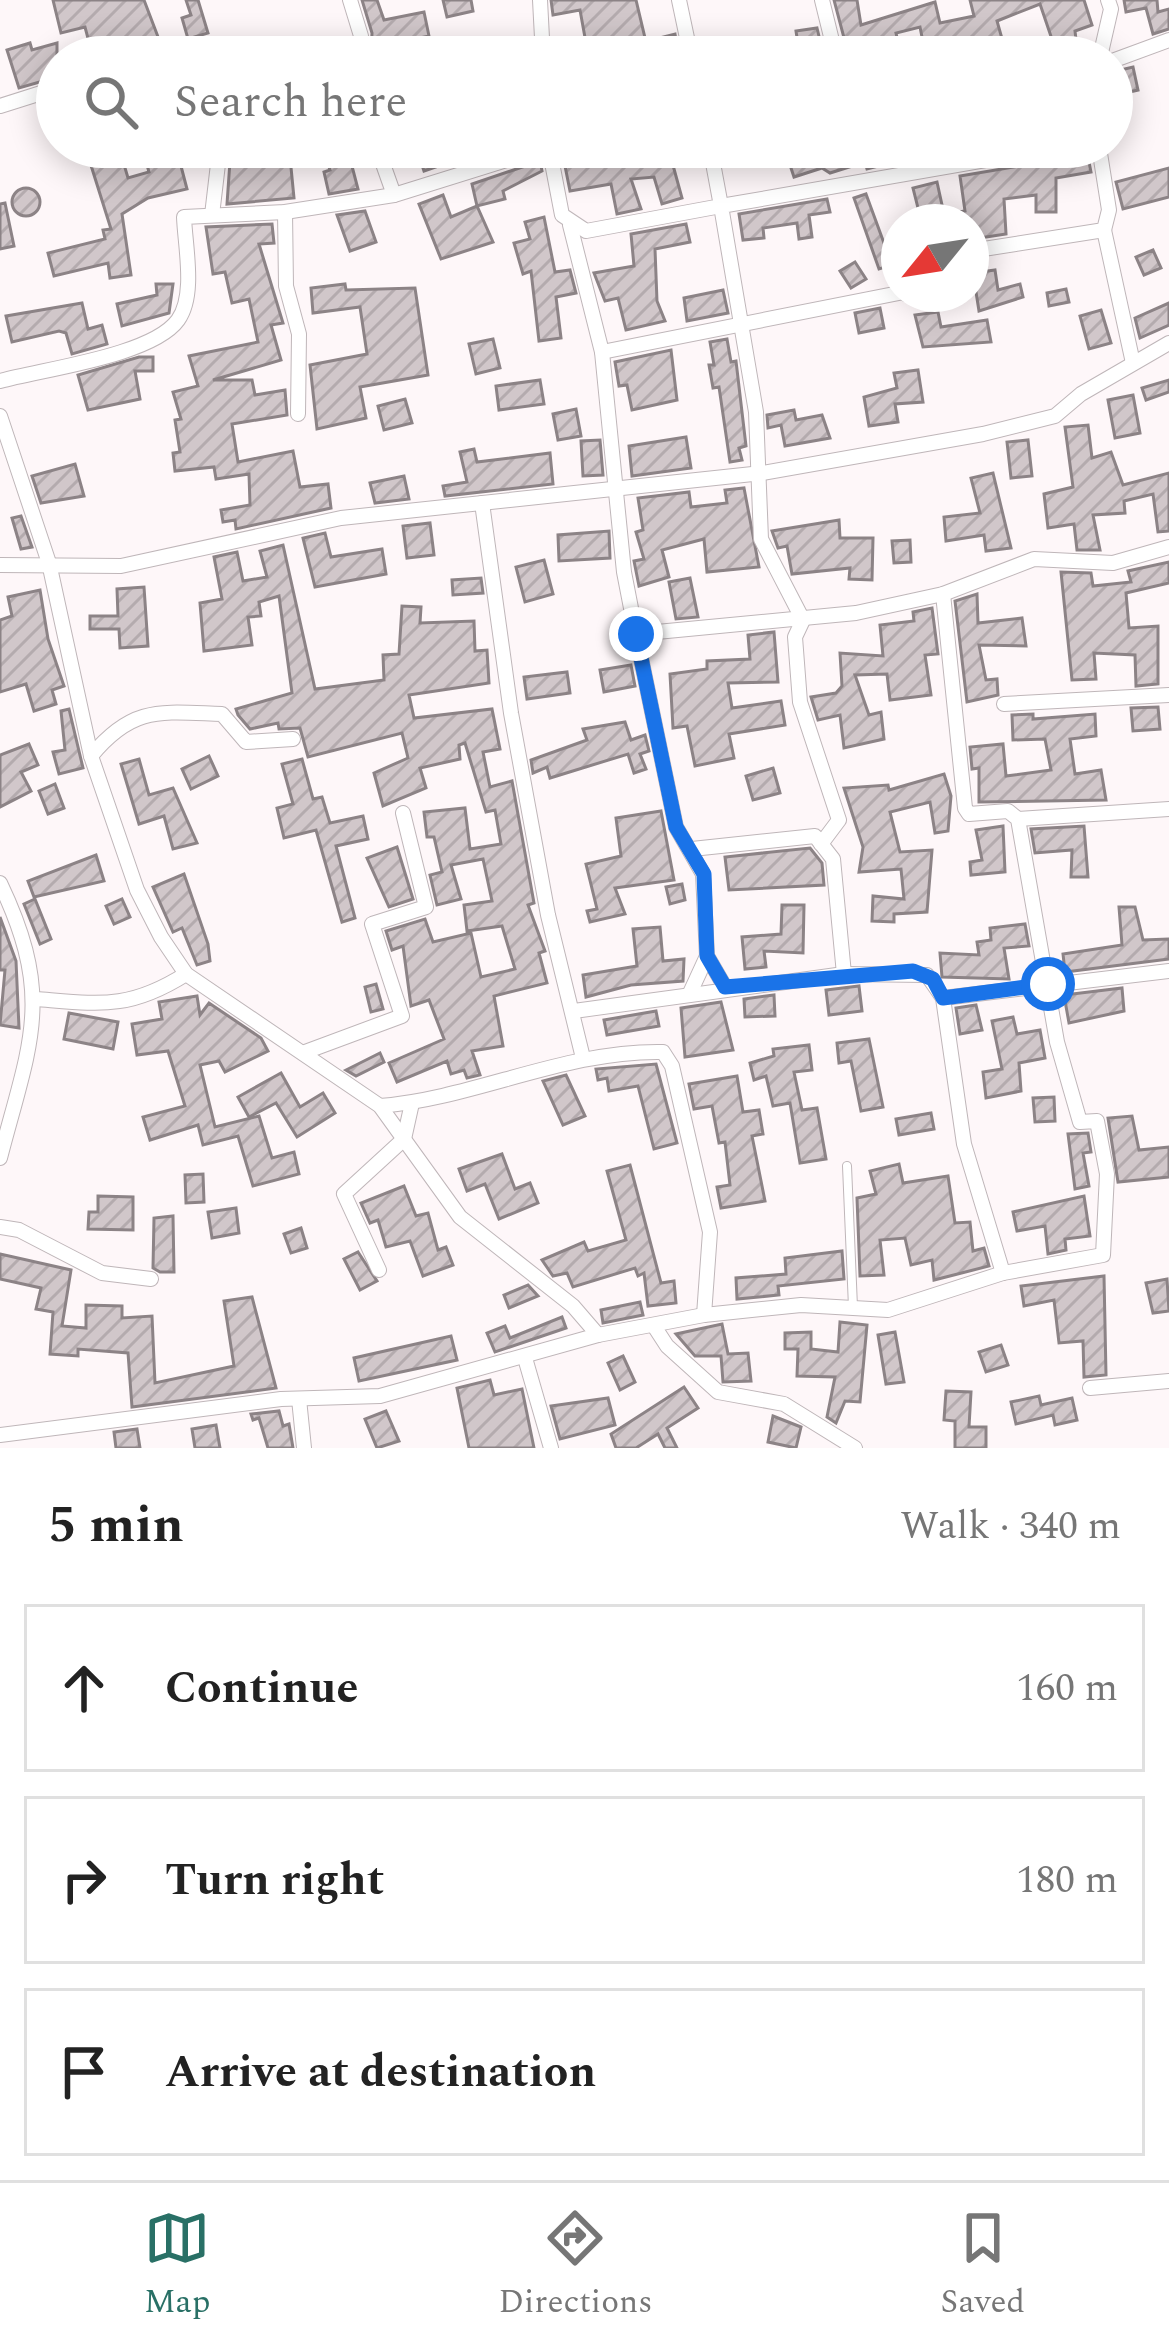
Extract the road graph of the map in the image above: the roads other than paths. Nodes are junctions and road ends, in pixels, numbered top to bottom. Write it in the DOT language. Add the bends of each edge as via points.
graph roads {
  1 [pos="350,0"];
  2 [pos="540,0"];
  3 [pos="681,0"];
  4 [pos="822,0"];
  5 [pos="1108,0"];
  6 [pos="361,36"];
  7 [pos="542,36"];
  8 [pos="689,36"];
  9 [pos="831,36"];
  10 [pos="1105,36"];
  11 [pos="1169,40"];
  12 [pos="1133,54"];
  13 [pos="36,95"];
  14 [pos="0,106"];
  15 [pos="218,168"];
  16 [pos="384,168"];
  17 [pos="481,168"];
  18 [pos="552,168"];
  19 [pos="714,168"];
  20 [pos="940,168"];
  21 [pos="1102,168"];
  22 [pos="394,195"];
  23 [pos="721,206"];
  24 [pos="285,212"];
  25 [pos="212,215"];
  26 [pos="570,225"];
  27 [pos="1104,230"];
  28 [pos="989,248"];
  29 [pos="881,298"];
  30 [pos="741,322"];
  31 [pos="1169,343"];
  32 [pos="602,352"];
  33 [pos="1133,363"];
  34 [pos="0,381"];
  35 [pos="298,414"];
  36 [pos="0,416"];
  37 [pos="762,473"];
  38 [pos="618,490"];
  39 [pos="482,503"];
  40 [pos="1169,547"];
  41 [pos="49,563"];
  42 [pos="0,565"];
  43 [pos="943,594"];
  44 [pos="803,620"];
  45 [pos="636,634"];
  46 [pos="1169,695"];
  47 [pos="1004,704"];
  48 [pos="293,739"];
  49 [pos="92,756"];
  50 [pos="1169,809"];
  51 [pos="403,813"];
  52 [pos="1018,819"];
  53 [pos="821,844"];
  54 [pos="692,849"];
  55 [pos="0,884"];
  56 [pos="707,956"];
  57 [pos="1169,971"];
  58 [pos="186,974"];
  59 [pos="844,974"];
  60 [pos="1048,984"];
  61 [pos="725,987"];
  62 [pos="690,993"];
  63 [pos="943,998"];
  64 [pos="36,999"];
  65 [pos="574,1011"];
  66 [pos="305,1052"];
  67 [pos="583,1058"];
  68 [pos="412,1103"];
  69 [pos="380,1106"];
  70 [pos="6,1114"];
  71 [pos="404,1139"];
  72 [pos="0,1158"];
  73 [pos="847,1166"];
  74 [pos="0,1227"];
  75 [pos="379,1270"];
  76 [pos="1003,1273"];
  77 [pos="151,1279"];
  78 [pos="853,1308"];
  79 [pos="704,1315"];
  80 [pos="654,1326"];
  81 [pos="598,1336"];
  82 [pos="525,1358"];
  83 [pos="1169,1381"];
  84 [pos="1090,1388"];
  85 [pos="299,1399"];
  86 [pos="0,1435"];
  87 [pos="304,1448"];
  88 [pos="551,1448"];
  89 [pos="855,1448"];
  1 -- 6 [label="street"];
  2 -- 7 [label="street"];
  3 -- 8 [label="street"];
  4 -- 9 [label="street"];
  5 -- 10 [label="street"];
  11 -- 12 [label="street"];
  13 -- 14 [label="street"];
  15 -- 25 [label="street"];
  16 -- 22 [label="street"];
  17 -- 22 [label="street"];
  18 -- 26 [label="street"];
  19 -- 23 [label="street"];
  20 -- 23 [label="street"];
  21 -- 27 [label="street"];
  22 -- 24 [label="street"];
  23 -- 26 [label="street" via="586,231"];
  23 -- 30 [label="street"];
  24 -- 25 [label="street"];
  24 -- 35 [label="street" via="286,286 299,334"];
  25 -- 34 [label="street" via="184,217 187,292 180,319 166,331"];
  26 -- 32 [label="street"];
  27 -- 28 [label="street"];
  27 -- 33 [label="street"];
  29 -- 30 [label="street"];
  30 -- 32 [label="street"];
  30 -- 37 [label="street"];
  31 -- 33 [label="street"];
  32 -- 38 [label="street"];
  33 -- 37 [label="street" via="1055,416"];
  36 -- 41 [label="street"];
  37 -- 38 [label="street"];
  37 -- 44 [label="street" via="761,539"];
  38 -- 39 [label="street"];
  38 -- 45 [label="street"];
  39 -- 41 [label="street" via="318,522 121,566"];
  39 -- 65 [label="street" via="511,713"];
  40 -- 43 [label="street" via="1113,563 1034,560"];
  41 -- 42 [label="street"];
  41 -- 49 [label="street"];
  43 -- 44 [label="street"];
  43 -- 52 [label="street" via="965,808"];
  44 -- 45 [label="street"];
  44 -- 53 [label="street" via="795,637 800,701 839,820"];
  45 -- 54 [label="street" via="676,827"];
  46 -- 47 [label="street"];
  48 -- 49 [label="street" via="245,742 222,714 145,713"];
  49 -- 58 [label="street" via="137,890"];
  50 -- 52 [label="street"];
  51 -- 66 [label="street" via="426,907 372,924 402,1016"];
  52 -- 60 [label="street"];
  53 -- 54 [label="street" via="804,833"];
  53 -- 59 [label="street" via="833,859"];
  54 -- 56 [label="street" via="704,874"];
  55 -- 64 [label="street" via="27,948"];
  56 -- 61 [label="street"];
  56 -- 62 [label="street"];
  57 -- 60 [label="street"];
  58 -- 64 [label="street" via="136,1001"];
  58 -- 66 [label="street"];
  59 -- 61 [label="street"];
  59 -- 63 [label="street" via="913,971 933,979"];
  60 -- 63 [label="street"];
  60 -- 76 [label="street" via="1080,1122 1097,1121 1107,1174 1104,1251 1086,1262"];
  61 -- 62 [label="street"];
  62 -- 65 [label="street"];
  63 -- 76 [label="street" via="964,1144"];
  64 -- 70 [label="street" via="31,1051"];
  65 -- 67 [label="street"];
  66 -- 69 [label="street"];
  67 -- 68 [label="street"];
  67 -- 79 [label="street" via="663,1052 670,1059 710,1232"];
  68 -- 69 [label="street"];
  68 -- 71 [label="street"];
  69 -- 71 [label="street"];
  70 -- 72 [label="street"];
  71 -- 75 [label="street" via="344,1194"];
  71 -- 81 [label="street" via="460,1217 573,1306"];
  73 -- 78 [label="lane"];
  74 -- 77 [label="street" via="102,1273"];
  76 -- 78 [label="street" via="916,1304"];
  78 -- 79 [label="street"];
  79 -- 80 [label="street"];
  80 -- 81 [label="street"];
  80 -- 89 [label="street" via="718,1392 784,1404"];
  81 -- 82 [label="street"];
  82 -- 85 [label="street" via="380,1396"];
  82 -- 88 [label="street"];
  83 -- 84 [label="street"];
  85 -- 86 [label="street"];
  85 -- 87 [label="street"];
}
